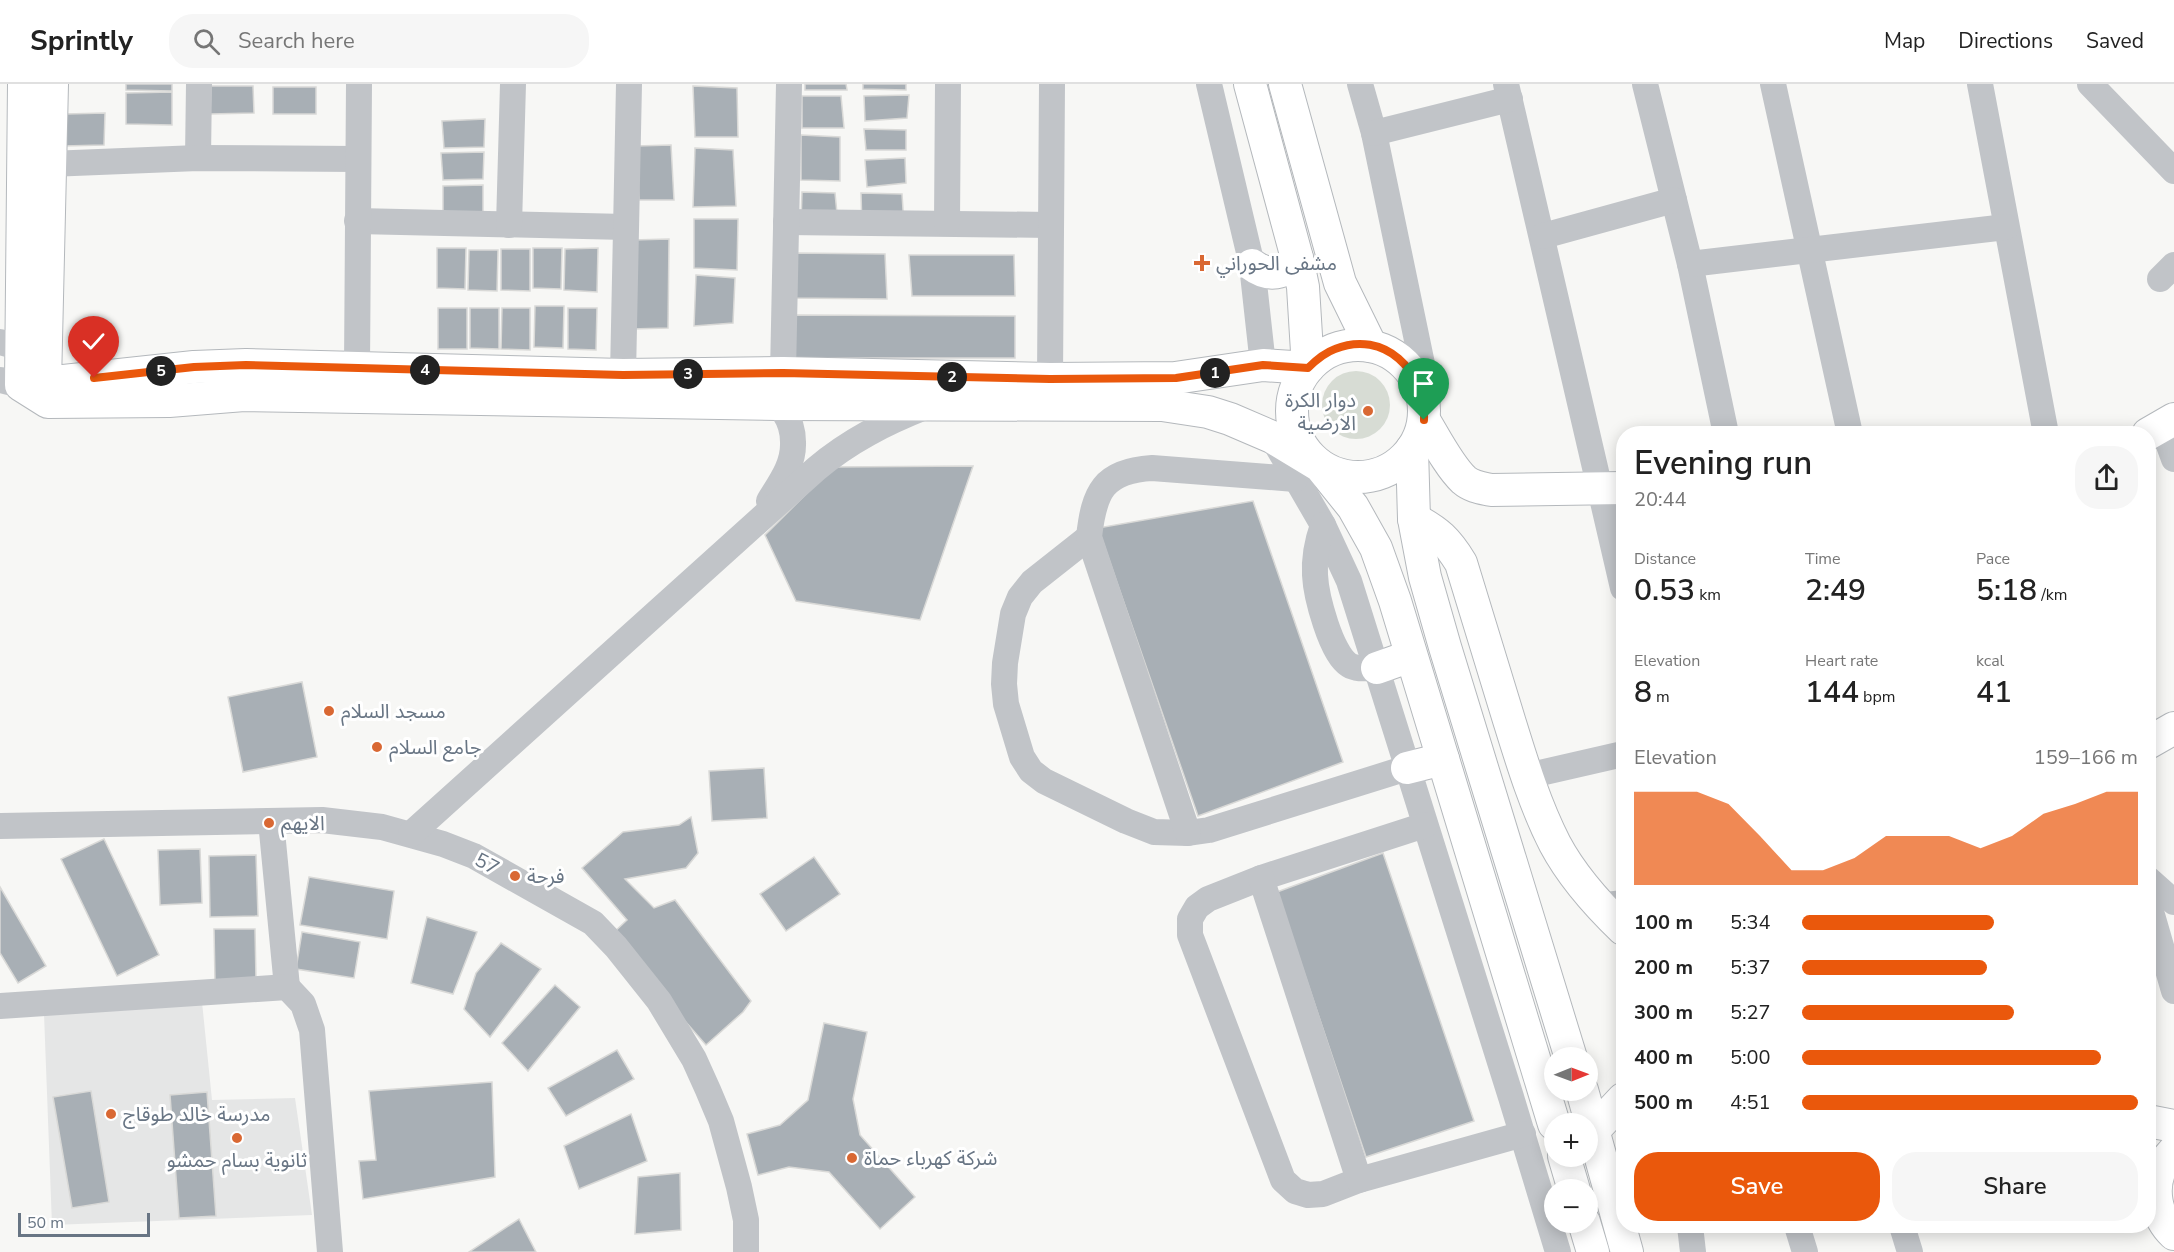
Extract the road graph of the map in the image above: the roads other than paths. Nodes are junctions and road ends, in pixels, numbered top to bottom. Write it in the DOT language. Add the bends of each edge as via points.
graph roads {
  1 [pos="24,84"];
  2 [pos="52,84"];
  3 [pos="199,84"];
  4 [pos="359,84"];
  5 [pos="513,84"];
  6 [pos="629,84"];
  7 [pos="789,84"];
  8 [pos="948,84"];
  9 [pos="1052,84"];
  10 [pos="1209,84"];
  11 [pos="1250,84"];
  12 [pos="1360,84"];
  13 [pos="1645,84"];
  14 [pos="1773,84"];
  15 [pos="1980,84"];
  16 [pos="2090,84"];
  17 [pos="1286,85"];
  18 [pos="1508,92"];
  19 [pos="1374,133"];
  20 [pos="198,158"];
  21 [pos="357,159"];
  22 [pos="49,164"];
  23 [pos="2174,171"];
  24 [pos="1674,200"];
  25 [pos="357,221"];
  26 [pos="786,222"];
  27 [pos="947,223"];
  28 [pos="509,225"];
  29 [pos="1051,225"];
  30 [pos="626,227"];
  31 [pos="2006,227"];
  32 [pos="1543,236"];
  33 [pos="1810,250"];
  34 [pos="1297,258"];
  35 [pos="1690,264"];
  36 [pos="1252,265"];
  37 [pos="11,345"];
  38 [pos="1371,346"];
  39 [pos="1263,365"];
  40 [pos="357,368"];
  41 [pos="1308,368"];
  42 [pos="783,373"];
  43 [pos="623,375"];
  44 [pos="1050,379"];
  45 [pos="22,382"];
  46 [pos="777,404"];
  47 [pos="932,405"];
  48 [pos="1423,406"];
  49 [pos="1724,426"];
  50 [pos="1848,426"];
  51 [pos="2044,426"];
  52 [pos="2161,426"];
  53 [pos="1412,449"];
  54 [pos="2174,459"];
  55 [pos="1308,472"];
  56 [pos="1611,488"];
  57 [pos="1414,519"];
  58 [pos="755,524"];
  59 [pos="1323,525"];
  60 [pos="1616,530"];
  61 [pos="1089,537"];
  62 [pos="1411,656"];
  63 [pos="1377,668"];
  64 [pos="2174,728"];
  65 [pos="2156,738"];
  66 [pos="1616,756"];
  67 [pos="1443,759"];
  68 [pos="1407,768"];
  69 [pos="1527,776"];
  70 [pos="272,821"];
  71 [pos="1425,825"];
  72 [pos="0,826"];
  73 [pos="1188,833"];
  74 [pos="411,834"];
  75 [pos="1262,878"];
  76 [pos="2156,886"];
  77 [pos="2174,902"];
  78 [pos="1611,904"];
  79 [pos="2156,929"];
  80 [pos="287,987"];
  81 [pos="2174,991"];
  82 [pos="0,1006"];
  83 [pos="1568,1047"];
  84 [pos="1616,1106"];
  85 [pos="1551,1113"];
  86 [pos="1598,1126"];
  87 [pos="2167,1133"];
  88 [pos="1523,1134"];
  89 [pos="1598,1145"];
  90 [pos="1359,1180"];
  91 [pos="1616,1211"];
  92 [pos="2161,1216"];
  93 [pos="1587,1233"];
  94 [pos="1622,1233"];
  95 [pos="1691,1233"];
  96 [pos="1799,1233"];
  97 [pos="1904,1233"];
  98 [pos="330,1252"];
  99 [pos="746,1252"];
  100 [pos="1558,1252"];
  101 [pos="1593,1252"];
  102 [pos="1627,1252"];
  103 [pos="1693,1252"];
  104 [pos="1805,1252"];
  105 [pos="1910,1252"];
  106 [pos="2164,1252"];
  1 -- 37 [label="main road"];
  2 -- 22 [label="main road"];
  3 -- 20 [label="street"];
  4 -- 21 [label="street"];
  5 -- 28 [label="street"];
  6 -- 30 [label="street"];
  7 -- 26 [label="street"];
  8 -- 27 [label="street"];
  9 -- 29 [label="street"];
  10 -- 36 [label="street"];
  11 -- 34 [label="main road"];
  12 -- 19 [label="street"];
  13 -- 24 [label="street"];
  14 -- 33 [label="street"];
  15 -- 31 [label="street"];
  16 -- 23 [label="street"];
  17 -- 38 [label="main road" via="1340,283"];
  18 -- 19 [label="street"];
  18 -- 32 [label="street"];
  19 -- 48 [label="street" via="1422,364"];
  20 -- 21 [label="street"];
  20 -- 22 [label="street"];
  21 -- 25 [label="street"];
  22 -- 45 [label="main road"];
  24 -- 32 [label="street"];
  24 -- 35 [label="street"];
  25 -- 28 [label="street"];
  25 -- 40 [label="street"];
  26 -- 27 [label="street"];
  26 -- 42 [label="street"];
  27 -- 29 [label="street"];
  28 -- 30 [label="street"];
  29 -- 44 [label="street"];
  30 -- 43 [label="street"];
  31 -- 33 [label="street"];
  31 -- 51 [label="street"];
  32 -- 56 [label="street"];
  33 -- 35 [label="street"];
  33 -- 50 [label="street"];
  34 -- 36 [label="main road" via="1287,269 1272,273"];
  34 -- 41 [label="main road" via="1303,287"];
  35 -- 49 [label="street"];
  36 -- 39 [label="street"];
  37 -- 45 [label="main road"];
  38 -- 41 [label="main road" via="1336,348"];
  38 -- 48 [label="main road" via="1388,351 1403,362 1414,376"];
  39 -- 41 [label="main road"];
  39 -- 44 [label="main road" via="1176,378"];
  40 -- 43 [label="main road"];
  40 -- 45 [label="main road" via="194,367"];
  41 -- 55 [label="main road" via="1296,387 1292,408"];
  42 -- 43 [label="main road"];
  42 -- 44 [label="main road"];
  42 -- 46 [label="street" via="769,385"];
  45 -- 46 [label="main road" via="48,402 169,401 244,395"];
  46 -- 47 [label="main road"];
  46 -- 58 [label="street" via="789,422 793,450 786,473"];
  47 -- 55 [label="main road" via="1162,405 1208,412 1272,437"];
  47 -- 58 [label="street" via="850,443"];
  48 -- 53 [label="main road" via="1420,435"];
  48 -- 56 [label="main road" via="1459,474 1476,487"];
  52 -- 54 [label="street"];
  53 -- 55 [label="main road" via="1398,464 1380,474 1360,477"];
  53 -- 57 [label="main road"];
  55 -- 59 [label="street"];
  55 -- 61 [label="street" via="1133,469 1115,476 1099,491"];
  55 -- 62 [label="main road" via="1353,507 1376,548"];
  56 -- 60 [label="street"];
  57 -- 69 [label="main road" via="1449,543 1461,563"];
  57 -- 83 [label="main road" via="1445,647"];
  58 -- 74 [label="street"];
  59 -- 63 [label="street" via="1349,581"];
  59 -- 63 [label="street" via="1316,549 1315,576 1333,644 1349,665"];
  61 -- 73 [label="street"];
  61 -- 73 [label="street" via="1032,582 1013,614 1004,684 1022,757 1044,781 1126,821 1154,832"];
  62 -- 63 [label="main road"];
  62 -- 67 [label="main road"];
  63 -- 68 [label="street"];
  64 -- 65 [label="main road"];
  66 -- 69 [label="street"];
  67 -- 68 [label="main road"];
  67 -- 85 [label="main road"];
  68 -- 71 [label="street"];
  68 -- 73 [label="street" via="1209,830"];
  69 -- 78 [label="main road" via="1556,845 1575,875"];
  70 -- 72 [label="street, 57"];
  70 -- 74 [label="street, 57" via="322,820"];
  70 -- 80 [label="street"];
  71 -- 75 [label="street"];
  71 -- 88 [label="street"];
  74 -- 99 [label="street, 57" via="474,856 593,923 639,973 688,1049 721,1121 746,1220"];
  75 -- 90 [label="street"];
  75 -- 90 [label="street" via="1197,907 1190,919 1190,934 1283,1180 1295,1191 1308,1195 1323,1194"];
  76 -- 77 [label="street"];
  79 -- 81 [label="street"];
  80 -- 82 [label="street"];
  80 -- 98 [label="street" via="303,1004 312,1030"];
  84 -- 86 [label="main road"];
  87 -- 92 [label="main road" via="2157,1179"];
  88 -- 90 [label="street"];
  88 -- 100 [label="street"];
  89 -- 91 [label="main road"];
  92 -- 106 [label="main road"];
  93 -- 101 [label="main road"];
  94 -- 102 [label="main road"];
  95 -- 103 [label="street"];
  96 -- 104 [label="street"];
  97 -- 105 [label="street"];
}
